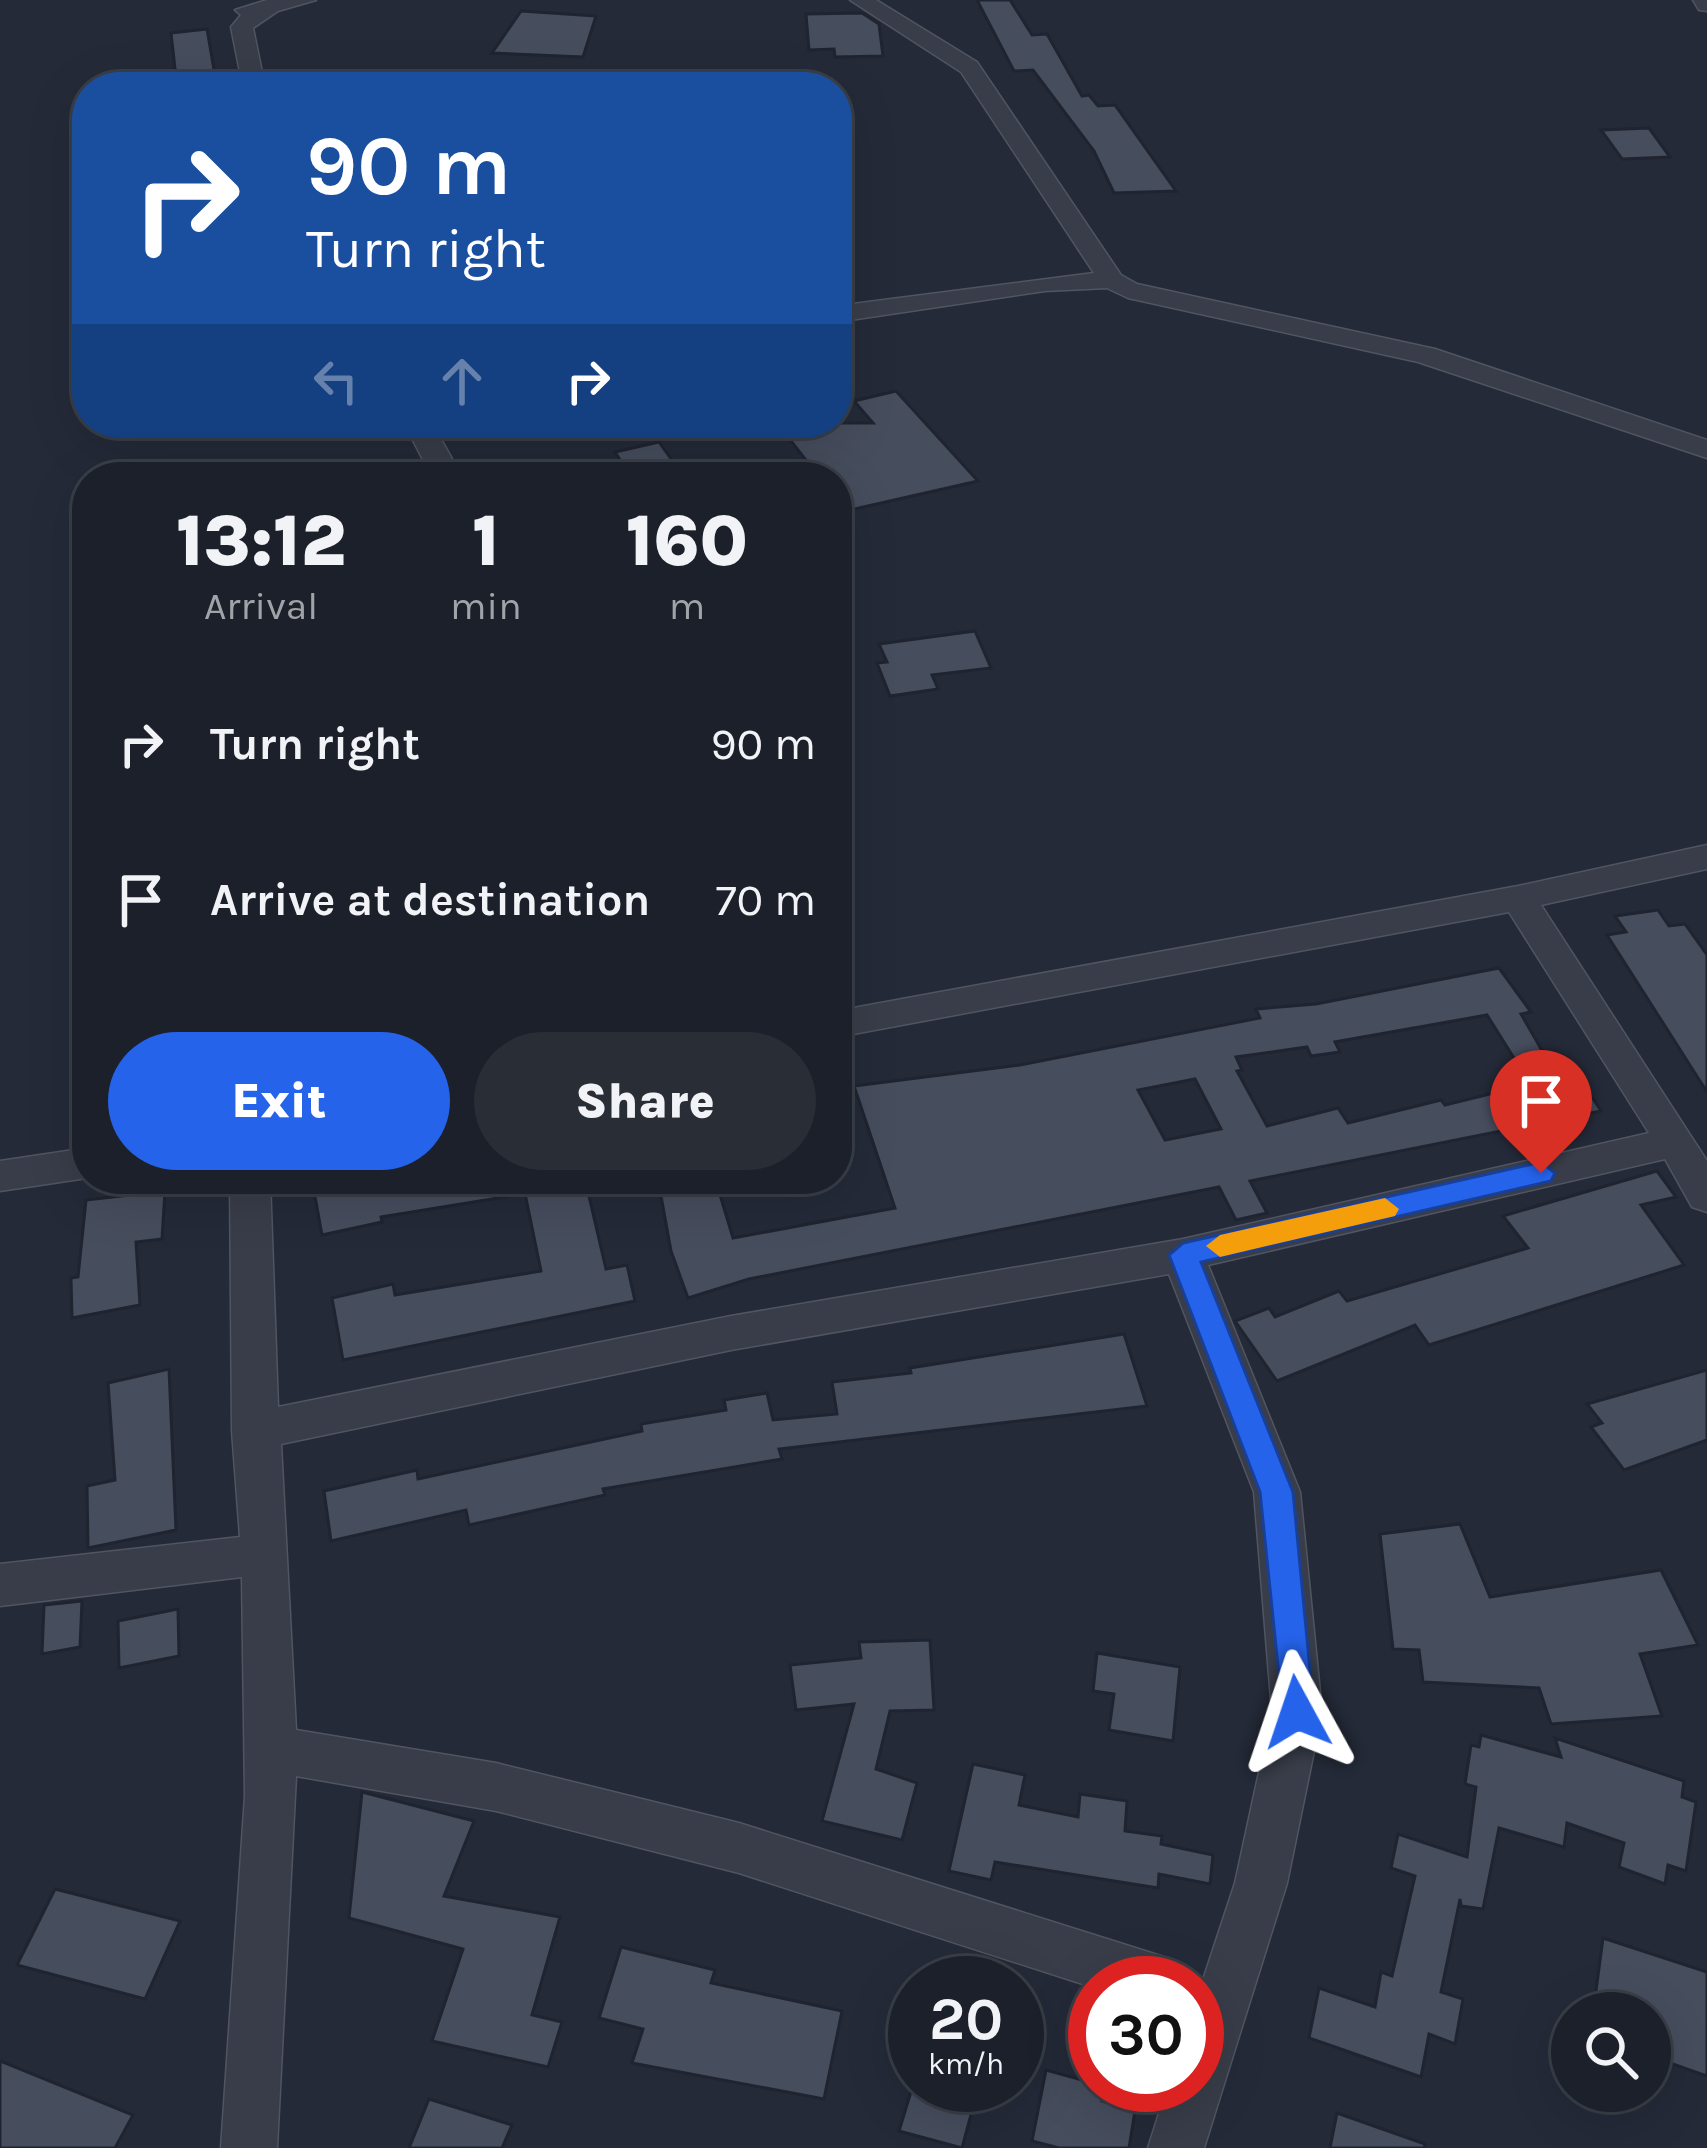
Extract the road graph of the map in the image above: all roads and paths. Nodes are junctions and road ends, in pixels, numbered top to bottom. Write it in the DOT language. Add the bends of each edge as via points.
graph roads {
  1 [pos="305,0"];
  2 [pos="861,0"];
  3 [pos="251,72"];
  4 [pos="1112,280"];
  5 [pos="852,312"];
  6 [pos="1707,449"];
  7 [pos="1707,856"];
  8 [pos="1518,898"];
  9 [pos="852,1021"];
  10 [pos="1675,1142"];
  11 [pos="72,1165"];
  12 [pos="0,1175"];
  13 [pos="250,1194"];
  14 [pos="1707,1196"];
  15 [pos="1183,1255"];
  16 [pos="254,1431"];
  17 [pos="266,1554"];
  18 [pos="0,1586"];
  19 [pos="272,1749"];
  20 [pos="1077,1956"];
  21 [pos="1224,1969"];
  22 [pos="1185,2112"];
  23 [pos="249,2148"];
  24 [pos="1177,2148"];
  1 -- 3 [label="street" via="262,10 242,28"];
  2 -- 4 [label="street" via="969,67"];
  4 -- 5 [label="street"];
  4 -- 6 [label="street" via="1165,300 1425,355"];
  7 -- 8 [label="street"];
  8 -- 9 [label="street"];
  8 -- 10 [label="street"];
  10 -- 14 [label="street"];
  10 -- 15 [label="street"];
  11 -- 12 [label="street"];
  13 -- 16 [label="street"];
  15 -- 16 [label="street" via="731,1333"];
  15 -- 21 [label="street" via="1276,1492 1297,1712 1261,1883"];
  16 -- 17 [label="street"];
  17 -- 18 [label="street"];
  17 -- 19 [label="street"];
  19 -- 20 [label="street" via="496,1787 739,1848"];
  19 -- 23 [label="street"];
  22 -- 24 [label="street"];
}
